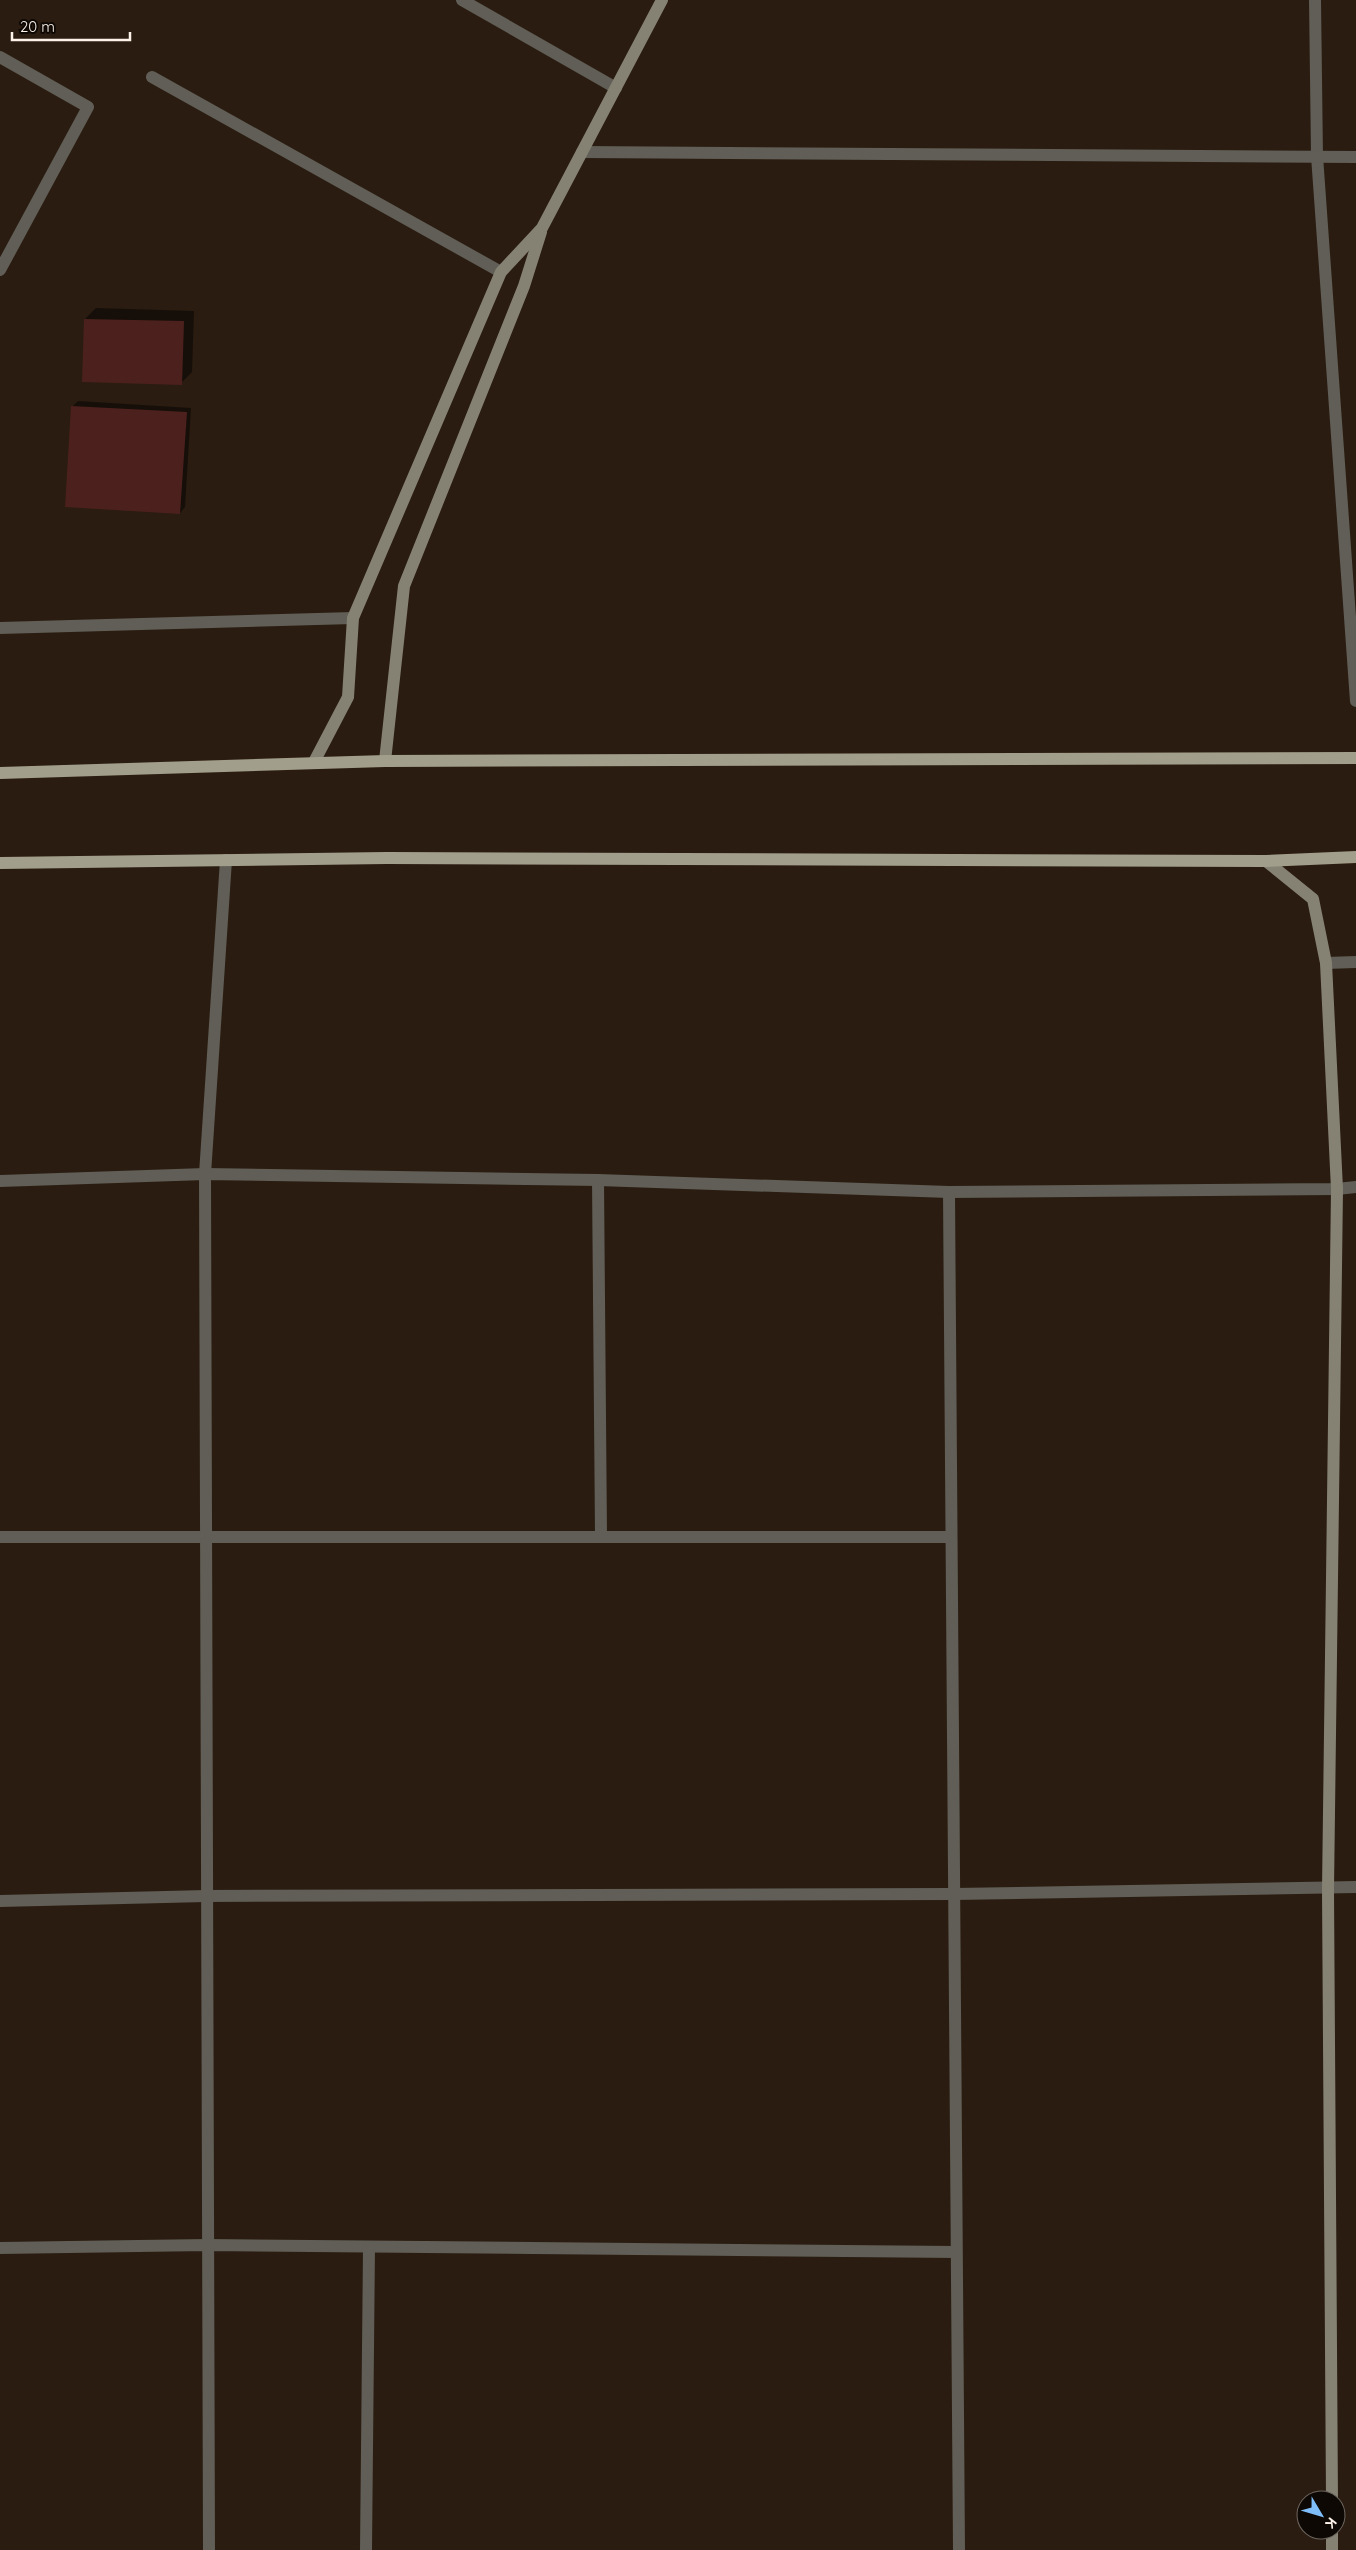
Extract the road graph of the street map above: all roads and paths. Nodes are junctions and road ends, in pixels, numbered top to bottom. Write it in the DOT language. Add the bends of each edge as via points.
graph roads {
  1 [pos="462,0"];
  2 [pos="662,0"];
  3 [pos="1315,0"];
  4 [pos="0,57"];
  5 [pos="152,77"];
  6 [pos="616,88"];
  7 [pos="582,152"];
  8 [pos="1317,156"];
  9 [pos="1356,156"];
  10 [pos="542,228"];
  11 [pos="0,270"];
  12 [pos="501,272"];
  13 [pos="354,618"];
  14 [pos="0,628"];
  15 [pos="1356,701"];
  16 [pos="1356,758"];
  17 [pos="385,761"];
  18 [pos="314,762"];
  19 [pos="0,773"];
  20 [pos="1356,857"];
  21 [pos="226,860"];
  22 [pos="1266,861"];
  23 [pos="0,863"];
  24 [pos="1356,962"];
  25 [pos="1326,963"];
  26 [pos="205,1174"];
  27 [pos="598,1180"];
  28 [pos="0,1181"];
  29 [pos="1356,1187"];
  30 [pos="1337,1189"];
  31 [pos="949,1192"];
  32 [pos="206,1536"];
  33 [pos="601,1536"];
  34 [pos="0,1537"];
  35 [pos="951,1537"];
  36 [pos="1356,1888"];
  37 [pos="1328,1890"];
  38 [pos="954,1894"];
  39 [pos="206,1896"];
  40 [pos="0,1901"];
  41 [pos="207,2245"];
  42 [pos="369,2246"];
  43 [pos="0,2248"];
  44 [pos="956,2252"];
  45 [pos="1332,2490"];
  46 [pos="209,2550"];
  47 [pos="366,2550"];
  48 [pos="959,2550"];
  1 -- 6 [label="street"];
  2 -- 6 [label="street"];
  3 -- 8 [label="street"];
  4 -- 11 [label="street" via="88,107"];
  5 -- 12 [label="street"];
  6 -- 7 [label="street"];
  7 -- 8 [label="street"];
  7 -- 10 [label="street"];
  8 -- 9 [label="street"];
  8 -- 15 [label="street"];
  10 -- 12 [label="street"];
  10 -- 17 [label="street" via="524,286 404,586"];
  12 -- 13 [label="street"];
  13 -- 14 [label="street"];
  13 -- 18 [label="street" via="348,697"];
  16 -- 17 [label="main road"];
  17 -- 18 [label="main road"];
  18 -- 19 [label="main road"];
  20 -- 22 [label="main road"];
  21 -- 22 [label="main road"];
  21 -- 23 [label="main road"];
  21 -- 26 [label="street"];
  22 -- 25 [label="street" via="1313,899"];
  24 -- 25 [label="street"];
  25 -- 30 [label="street"];
  26 -- 27 [label="street"];
  26 -- 28 [label="street"];
  26 -- 32 [label="street"];
  27 -- 31 [label="street"];
  27 -- 33 [label="street"];
  29 -- 30 [label="street"];
  30 -- 31 [label="street"];
  30 -- 37 [label="street"];
  31 -- 35 [label="street"];
  32 -- 33 [label="street"];
  32 -- 34 [label="street"];
  32 -- 39 [label="street"];
  33 -- 35 [label="street"];
  35 -- 38 [label="street"];
  36 -- 37 [label="street"];
  37 -- 38 [label="street"];
  37 -- 45 [label="street"];
  38 -- 39 [label="street"];
  38 -- 44 [label="street"];
  39 -- 40 [label="street"];
  39 -- 41 [label="street"];
  41 -- 42 [label="street"];
  41 -- 43 [label="street"];
  41 -- 46 [label="street"];
  42 -- 44 [label="street"];
  42 -- 47 [label="street"];
  44 -- 48 [label="street"];
}
